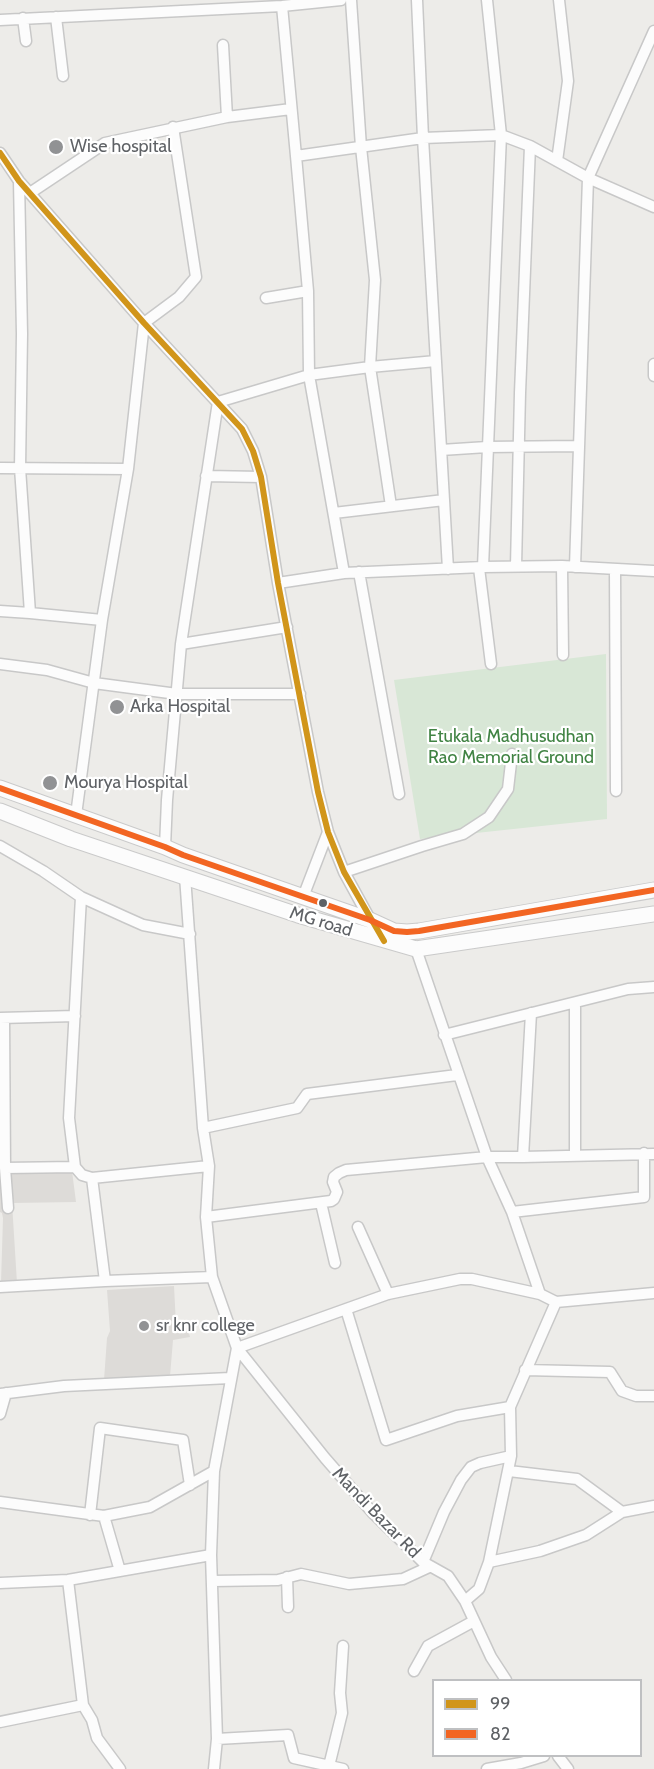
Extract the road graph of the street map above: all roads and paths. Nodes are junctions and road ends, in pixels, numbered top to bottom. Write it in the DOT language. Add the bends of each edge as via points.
graph roads {
  1 [pos="341,0"];
  2 [pos="351,0"];
  3 [pos="417,0"];
  4 [pos="487,0"];
  5 [pos="559,0"];
  6 [pos="234,4"];
  7 [pos="282,6"];
  8 [pos="56,17"];
  9 [pos="23,18"];
  10 [pos="0,20"];
  11 [pos="654,31"];
  12 [pos="26,41"];
  13 [pos="223,45"];
  14 [pos="63,76"];
  15 [pos="291,110"];
  16 [pos="227,117"];
  17 [pos="172,127"];
  18 [pos="501,135"];
  19 [pos="423,138"];
  20 [pos="531,146"];
  21 [pos="361,147"];
  22 [pos="0,153"];
  23 [pos="296,156"];
  24 [pos="557,161"];
  25 [pos="588,178"];
  26 [pos="20,181"];
  27 [pos="30,193"];
  28 [pos="654,207"];
  29 [pos="308,291"];
  30 [pos="266,298"];
  31 [pos="144,323"];
  32 [pos="436,361"];
  33 [pos="654,364"];
  34 [pos="370,367"];
  35 [pos="309,375"];
  36 [pos="654,376"];
  37 [pos="218,402"];
  38 [pos="579,446"];
  39 [pos="487,447"];
  40 [pos="519,447"];
  41 [pos="441,450"];
  42 [pos="0,468"];
  43 [pos="20,468"];
  44 [pos="128,469"];
  45 [pos="206,476"];
  46 [pos="261,477"];
  47 [pos="444,500"];
  48 [pos="391,506"];
  49 [pos="334,513"];
  50 [pos="516,566"];
  51 [pos="562,567"];
  52 [pos="575,567"];
  53 [pos="481,568"];
  54 [pos="448,569"];
  55 [pos="615,569"];
  56 [pos="654,571"];
  57 [pos="359,572"];
  58 [pos="344,573"];
  59 [pos="278,583"];
  60 [pos="0,611"];
  61 [pos="30,614"];
  62 [pos="102,620"];
  63 [pos="287,627"];
  64 [pos="181,644"];
  65 [pos="563,655"];
  66 [pos="0,664"];
  67 [pos="491,664"];
  68 [pos="94,683"];
  69 [pos="177,694"];
  70 [pos="300,694"];
  71 [pos="512,754"];
  72 [pos="0,788"];
  73 [pos="616,791"];
  74 [pos="399,794"];
  75 [pos="0,811"];
  76 [pos="76,815"];
  77 [pos="328,832"];
  78 [pos="0,846"];
  79 [pos="165,847"];
  80 [pos="344,872"];
  81 [pos="185,876"];
  82 [pos="654,890"];
  83 [pos="81,897"];
  84 [pos="303,897"];
  85 [pos="654,914"];
  86 [pos="370,920"];
  87 [pos="190,934"];
  88 [pos="384,941"];
  89 [pos="416,950"];
  90 [pos="654,987"];
  91 [pos="575,1003"];
  92 [pos="531,1013"];
  93 [pos="75,1016"];
  94 [pos="2,1018"];
  95 [pos="444,1035"];
  96 [pos="458,1075"];
  97 [pos="2,1100"];
  98 [pos="203,1128"];
  99 [pos="649,1154"];
  100 [pos="575,1156"];
  101 [pos="486,1157"];
  102 [pos="523,1157"];
  103 [pos="209,1166"];
  104 [pos="75,1167"];
  105 [pos="5,1168"];
  106 [pos="92,1178"];
  107 [pos="321,1203"];
  108 [pos="8,1208"];
  109 [pos="512,1212"];
  110 [pos="206,1217"];
  111 [pos="358,1227"];
  112 [pos="335,1263"];
  113 [pos="212,1277"];
  114 [pos="105,1281"];
  115 [pos="0,1287"];
  116 [pos="654,1293"];
  117 [pos="388,1294"];
  118 [pos="540,1294"];
  119 [pos="556,1302"];
  120 [pos="346,1309"];
  121 [pos="237,1348"];
  122 [pos="525,1370"];
  123 [pos="230,1378"];
  124 [pos="3,1394"];
  125 [pos="654,1396"];
  126 [pos="510,1407"];
  127 [pos="0,1414"];
  128 [pos="511,1456"];
  129 [pos="214,1471"];
  130 [pos="509,1471"];
  131 [pos="190,1485"];
  132 [pos="0,1502"];
  133 [pos="654,1506"];
  134 [pos="622,1512"];
  135 [pos="90,1515"];
  136 [pos="104,1516"];
  137 [pos="211,1555"];
  138 [pos="489,1562"];
  139 [pos="426,1564"];
  140 [pos="120,1571"];
  141 [pos="287,1577"];
  142 [pos="68,1580"];
  143 [pos="213,1581"];
  144 [pos="0,1583"];
  145 [pos="465,1601"];
  146 [pos="288,1607"];
  147 [pos="474,1621"];
  148 [pos="343,1646"];
  149 [pos="414,1671"];
  150 [pos="505,1679"];
  151 [pos="83,1705"];
  152 [pos="0,1722"];
  153 [pos="217,1739"];
  154 [pos="538,1757"];
  155 [pos="329,1766"];
  156 [pos="120,1769"];
  157 [pos="214,1769"];
  158 [pos="343,1769"];
  159 [pos="487,1769"];
  1 -- 7 [label="street"];
  2 -- 21 [label="street"];
  3 -- 19 [label="street"];
  4 -- 18 [label="street"];
  5 -- 24 [label="street" via="568,81"];
  6 -- 7 [label="street"];
  6 -- 8 [label="street"];
  7 -- 15 [label="street"];
  8 -- 9 [label="street"];
  8 -- 14 [label="street"];
  9 -- 10 [label="street"];
  9 -- 12 [label="street"];
  11 -- 25 [label="street"];
  13 -- 16 [label="street"];
  15 -- 16 [label="street"];
  15 -- 23 [label="street"];
  16 -- 17 [label="street"];
  17 -- 27 [label="street" via="105,143"];
  17 -- 31 [label="street" via="196,277 179,297"];
  18 -- 19 [label="street"];
  18 -- 20 [label="street"];
  18 -- 39 [label="street"];
  19 -- 21 [label="street"];
  19 -- 32 [label="street"];
  20 -- 24 [label="street"];
  20 -- 40 [label="street"];
  21 -- 23 [label="street"];
  21 -- 34 [label="street" via="375,280"];
  22 -- 26 [label="street"];
  23 -- 29 [label="street"];
  24 -- 25 [label="street"];
  25 -- 28 [label="street"];
  25 -- 38 [label="street"];
  26 -- 27 [label="street"];
  26 -- 43 [label="street"];
  27 -- 31 [label="street"];
  29 -- 30 [label="street"];
  29 -- 35 [label="street"];
  31 -- 37 [label="street"];
  31 -- 44 [label="street"];
  32 -- 34 [label="street"];
  32 -- 41 [label="street"];
  33 -- 36 [label="street"];
  34 -- 35 [label="street"];
  34 -- 48 [label="street"];
  35 -- 37 [label="street"];
  35 -- 49 [label="street"];
  37 -- 45 [label="street"];
  37 -- 46 [label="street" via="242,429"];
  38 -- 40 [label="street"];
  38 -- 52 [label="street"];
  39 -- 40 [label="street"];
  39 -- 41 [label="street"];
  39 -- 53 [label="street"];
  40 -- 50 [label="street"];
  41 -- 47 [label="street"];
  42 -- 43 [label="street"];
  43 -- 44 [label="street"];
  43 -- 61 [label="street"];
  44 -- 62 [label="street"];
  45 -- 46 [label="street"];
  45 -- 64 [label="street"];
  46 -- 59 [label="street"];
  47 -- 48 [label="street"];
  47 -- 54 [label="street"];
  48 -- 49 [label="street"];
  49 -- 58 [label="street"];
  50 -- 51 [label="street"];
  50 -- 53 [label="street"];
  51 -- 52 [label="street"];
  51 -- 65 [label="street"];
  52 -- 55 [label="street"];
  53 -- 54 [label="street"];
  53 -- 67 [label="street"];
  54 -- 57 [label="street"];
  55 -- 56 [label="street"];
  55 -- 73 [label="street"];
  57 -- 58 [label="street"];
  57 -- 74 [label="street"];
  58 -- 59 [label="street"];
  59 -- 63 [label="street"];
  60 -- 61 [label="street"];
  61 -- 62 [label="street"];
  62 -- 68 [label="street"];
  63 -- 64 [label="street"];
  63 -- 70 [label="street"];
  64 -- 69 [label="street"];
  66 -- 68 [label="street" via="47,670"];
  68 -- 69 [label="street"];
  68 -- 76 [label="street"];
  69 -- 70 [label="street"];
  69 -- 79 [label="street"];
  70 -- 77 [label="street"];
  71 -- 80 [label="street" via="508,789 489,817 464,834"];
  72 -- 76 [label="main road, MG road"];
  75 -- 81 [label="main road, MG road"];
  76 -- 79 [label="main road, MG road"];
  77 -- 80 [label="street"];
  77 -- 84 [label="street"];
  78 -- 83 [label="street"];
  79 -- 84 [label="main road, MG road"];
  80 -- 86 [label="street"];
  81 -- 87 [label="street"];
  81 -- 88 [label="main road, MG road"];
  82 -- 86 [label="main road, MG road" via="419,931 394,931"];
  83 -- 87 [label="street" via="143,925"];
  83 -- 93 [label="street"];
  84 -- 86 [label="main road, MG road"];
  85 -- 89 [label="main road, MG road"];
  86 -- 88 [label="street"];
  87 -- 98 [label="street"];
  88 -- 89 [label="main road, MG road"];
  89 -- 95 [label="street"];
  90 -- 91 [label="street" via="628,989"];
  91 -- 92 [label="street"];
  91 -- 100 [label="street"];
  92 -- 95 [label="street"];
  92 -- 102 [label="street"];
  93 -- 94 [label="street"];
  93 -- 104 [label="street" via="69,1118"];
  94 -- 97 [label="street"];
  95 -- 96 [label="street"];
  96 -- 98 [label="street" via="307,1094 297,1108"];
  96 -- 101 [label="street"];
  97 -- 105 [label="street"];
  98 -- 103 [label="street"];
  99 -- 100 [label="street"];
  99 -- 109 [label="street" via="644,1197"];
  100 -- 102 [label="street"];
  101 -- 102 [label="street"];
  101 -- 107 [label="street" via="346,1170 334,1177 334,1199"];
  101 -- 109 [label="street"];
  103 -- 106 [label="street"];
  103 -- 110 [label="street"];
  104 -- 105 [label="street"];
  104 -- 106 [label="street"];
  105 -- 108 [label="street"];
  106 -- 114 [label="street"];
  107 -- 110 [label="street"];
  107 -- 112 [label="street"];
  109 -- 118 [label="street"];
  110 -- 113 [label="street"];
  111 -- 117 [label="street"];
  113 -- 114 [label="street"];
  113 -- 121 [label="street"];
  114 -- 115 [label="street"];
  116 -- 119 [label="street"];
  117 -- 118 [label="street" via="472,1279"];
  117 -- 120 [label="street"];
  118 -- 119 [label="street"];
  119 -- 122 [label="street"];
  120 -- 121 [label="street"];
  120 -- 126 [label="street" via="386,1440 457,1416"];
  121 -- 123 [label="street"];
  121 -- 139 [label="street, Mandi Bazar Rd" via="372,1512"];
  122 -- 125 [label="street" via="610,1372 622,1391"];
  122 -- 126 [label="street"];
  123 -- 124 [label="street" via="64,1386"];
  123 -- 129 [label="street"];
  124 -- 127 [label="street"];
  126 -- 128 [label="street"];
  128 -- 130 [label="street"];
  128 -- 139 [label="street" via="471,1467 444,1512"];
  129 -- 131 [label="street"];
  129 -- 137 [label="street"];
  130 -- 134 [label="street" via="577,1479"];
  130 -- 138 [label="street"];
  131 -- 135 [label="street" via="183,1440 100,1428"];
  131 -- 136 [label="street" via="150,1508"];
  132 -- 135 [label="street"];
  133 -- 134 [label="street"];
  134 -- 138 [label="street" via="586,1536"];
  135 -- 136 [label="street"];
  136 -- 140 [label="street"];
  137 -- 140 [label="street"];
  137 -- 143 [label="street"];
  138 -- 145 [label="street" via="479,1589"];
  139 -- 141 [label="street" via="403,1579 349,1584 301,1574"];
  139 -- 145 [label="street, Mandi Bazar Rd" via="448,1576"];
  140 -- 142 [label="street"];
  141 -- 143 [label="street"];
  141 -- 146 [label="street"];
  142 -- 144 [label="street"];
  142 -- 151 [label="street"];
  143 -- 153 [label="street"];
  145 -- 147 [label="street, Mandi Bazar Rd"];
  147 -- 149 [label="street" via="428,1646"];
  147 -- 150 [label="street, Mandi Bazar Rd"];
  148 -- 155 [label="street" via="342,1713"];
  151 -- 152 [label="street"];
  151 -- 156 [label="street" via="97,1738"];
  153 -- 155 [label="street" via="288,1735 294,1758"];
  153 -- 157 [label="street"];
  154 -- 159 [label="street"];
  155 -- 158 [label="street"];
}
